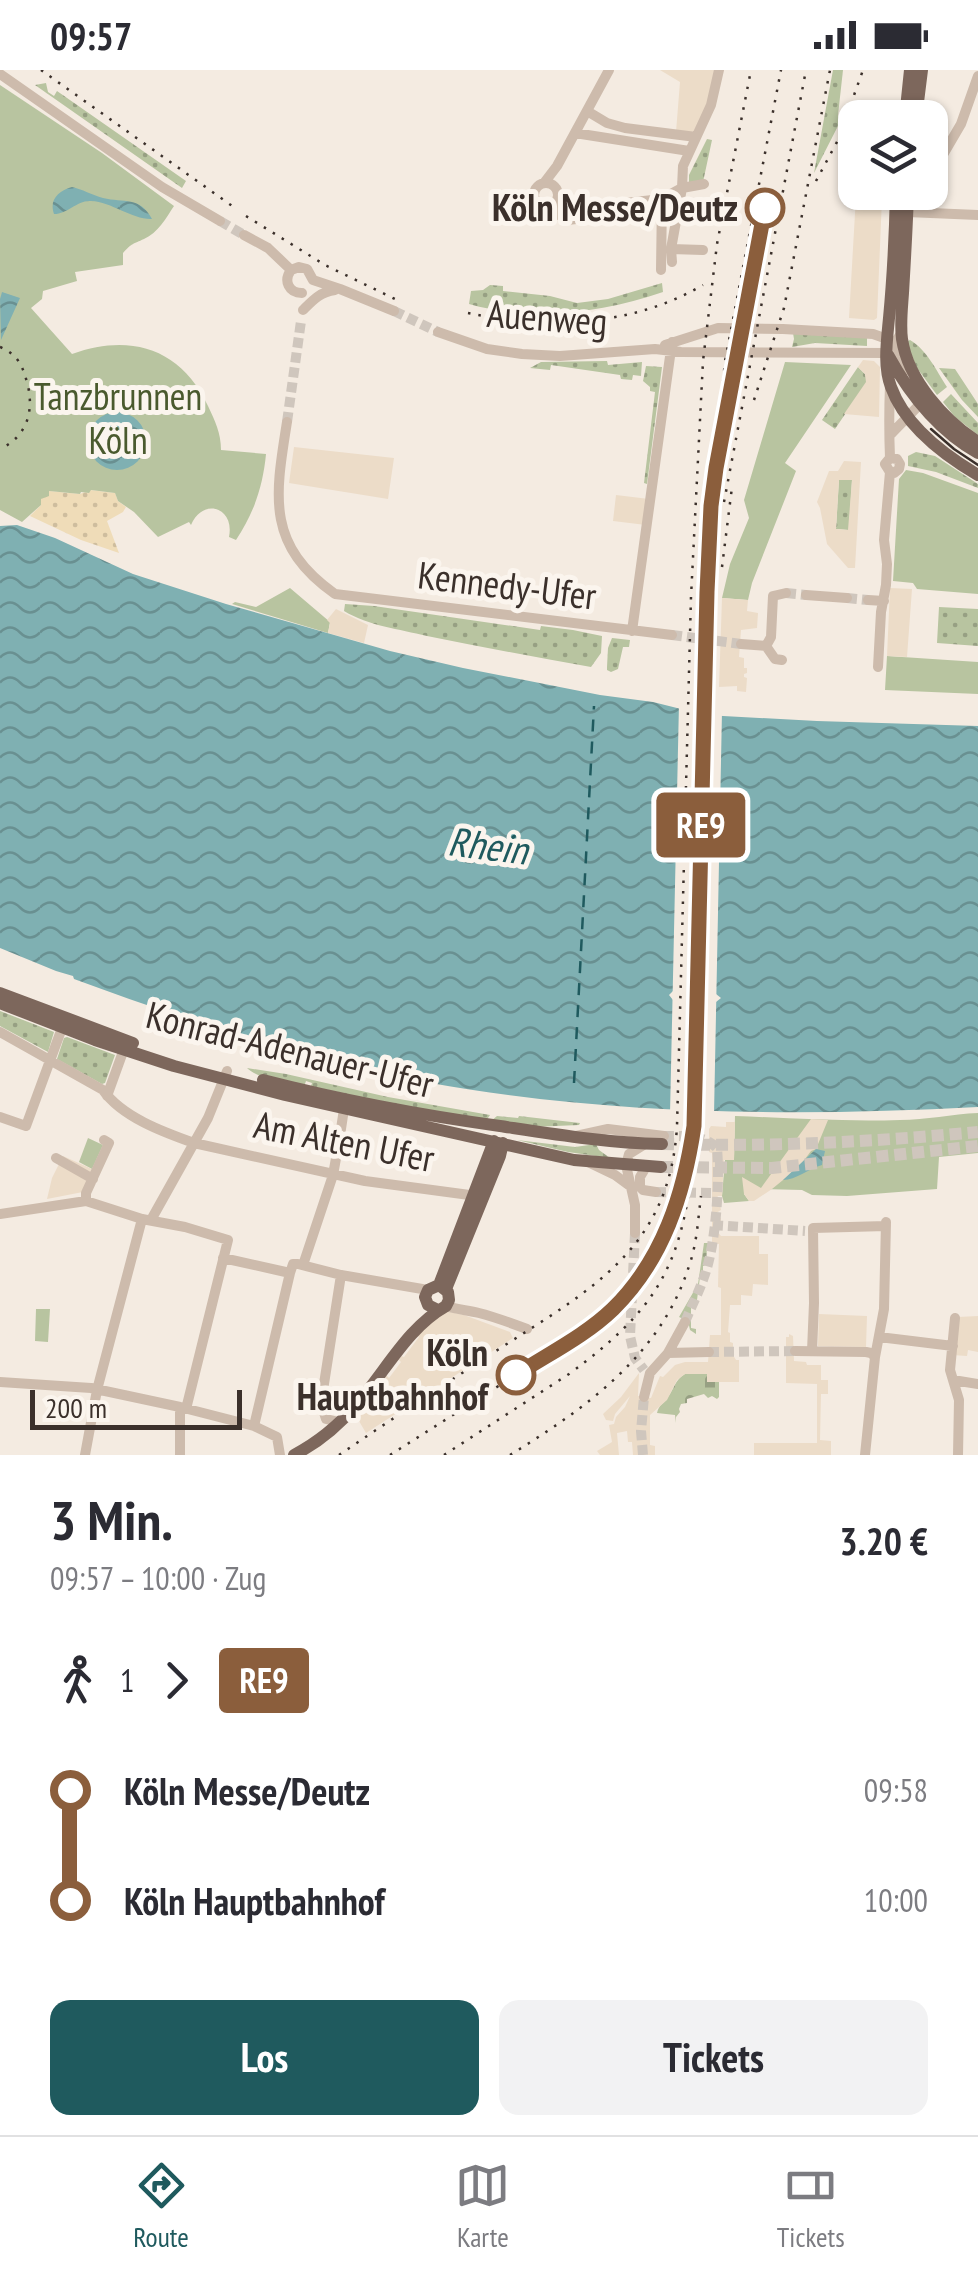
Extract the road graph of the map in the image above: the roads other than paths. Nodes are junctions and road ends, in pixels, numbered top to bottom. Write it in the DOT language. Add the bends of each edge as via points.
graph roads {
  1 [pos="610,70"];
  2 [pos="719,70"];
  3 [pos="916,70"];
  4 [pos="0,74"];
  5 [pos="978,77"];
  6 [pos="909,100"];
  7 [pos="918,100"];
  8 [pos="587,110"];
  9 [pos="575,133"];
  10 [pos="696,137"];
  11 [pos="948,147"];
  12 [pos="690,151"];
  13 [pos="549,184"];
  14 [pos="704,184"];
  15 [pos="682,188"];
  16 [pos="662,199"];
  17 [pos="554,209"];
  18 [pos="614,210"];
  19 [pos="901,210"];
  20 [pos="908,212"];
  21 [pos="978,214"];
  22 [pos="662,216"];
  23 [pos="697,217"];
  24 [pos="676,218"];
  25 [pos="220,222"];
  26 [pos="244,235"];
  27 [pos="703,250"];
  28 [pos="668,260"];
  29 [pos="291,270"];
  30 [pos="313,280"];
  31 [pos="340,289"];
  32 [pos="302,293"];
  33 [pos="394,311"];
  34 [pos="788,329"];
  35 [pos="438,332"];
  36 [pos="701,332"];
  37 [pos="892,343"];
  38 [pos="670,347"];
  39 [pos="786,351"];
  40 [pos="702,352"];
  41 [pos="890,384"];
  42 [pos="924,399"];
  43 [pos="908,416"];
  44 [pos="931,416"];
  45 [pos="946,416"];
  46 [pos="287,422"];
  47 [pos="924,434"];
  48 [pos="890,435"];
  49 [pos="978,442"];
  50 [pos="978,454"];
  51 [pos="978,475"];
  52 [pos="786,594"];
  53 [pos="806,595"];
  54 [pos="847,598"];
  55 [pos="868,600"];
  56 [pos="884,601"];
  57 [pos="632,631"];
  58 [pos="672,635"];
  59 [pos="742,644"];
  60 [pos="766,646"];
  61 [pos="782,660"];
  62 [pos="878,667"];
  63 [pos="0,993"];
  64 [pos="0,1003"];
  65 [pos="62,1028"];
  66 [pos="0,1032"];
  67 [pos="124,1049"];
  68 [pos="50,1061"];
  69 [pos="225,1075"];
  70 [pos="248,1085"];
  71 [pos="107,1096"];
  72 [pos="214,1105"];
  73 [pos="344,1110"];
  74 [pos="0,1117"];
  75 [pos="470,1136"];
  76 [pos="498,1136"];
  77 [pos="574,1136"];
  78 [pos="104,1140"];
  79 [pos="663,1140"];
  80 [pos="194,1144"];
  81 [pos="646,1144"];
  82 [pos="530,1148"];
  83 [pos="56,1158"];
  84 [pos="589,1162"];
  85 [pos="491,1165"];
  86 [pos="626,1165"];
  87 [pos="654,1167"];
  88 [pos="332,1175"];
  89 [pos="92,1179"];
  90 [pos="630,1186"];
  91 [pos="478,1196"];
  92 [pos="86,1201"];
  93 [pos="635,1205"];
  94 [pos="0,1214"];
  95 [pos="147,1219"];
  96 [pos="635,1233"];
  97 [pos="223,1258"];
  98 [pos="303,1265"];
  99 [pos="290,1273"];
  100 [pos="341,1276"];
  101 [pos="437,1298"];
  102 [pos="955,1318"];
  103 [pos="527,1329"];
  104 [pos="879,1337"];
  105 [pos="953,1346"];
  106 [pos="795,1351"];
  107 [pos="812,1351"];
  108 [pos="668,1353"];
  109 [pos="875,1357"];
  110 [pos="953,1380"];
  111 [pos="0,1382"];
  112 [pos="978,1384"];
  113 [pos="97,1390"];
  114 [pos="644,1397"];
  115 [pos="183,1408"];
  116 [pos="339,1422"];
  117 [pos="254,1426"];
  118 [pos="85,1455"];
  119 [pos="180,1455"];
  120 [pos="280,1455"];
  121 [pos="294,1455"];
  122 [pos="865,1455"];
  123 [pos="958,1455"];
  1 -- 8 [label="street"];
  2 -- 10 [label="street"];
  3 -- 6 [label="main road"];
  3 -- 7 [label="main road"];
  4 -- 25 [label="street"];
  5 -- 11 [label="street"];
  8 -- 9 [label="street"];
  8 -- 10 [label="street" via="625,128"];
  9 -- 12 [label="street"];
  9 -- 13 [label="street"];
  10 -- 12 [label="street"];
  12 -- 15 [label="street"];
  13 -- 17 [label="street" via="558,196"];
  13 -- 17 [label="street" via="535,190 535,198"];
  14 -- 15 [label="street"];
  15 -- 16 [label="street"];
  15 -- 24 [label="street"];
  16 -- 18 [label="street"];
  16 -- 22 [label="street"];
  17 -- 18 [label="street"];
  18 -- 22 [label="street"];
  19 -- 37 [label="main road"];
  20 -- 21 [label="street"];
  20 -- 37 [label="main road"];
  22 -- 24 [label="street"];
  22 -- 28 [label="street"];
  23 -- 24 [label="street"];
  24 -- 28 [label="street"];
  26 -- 29 [label="street"];
  27 -- 28 [label="street"];
  29 -- 30 [label="street" via="307,269"];
  29 -- 32 [label="street" via="288,286"];
  30 -- 31 [label="street"];
  30 -- 32 [label="street"];
  31 -- 32 [label="street" via="325,291 302,316"];
  31 -- 33 [label="street"];
  34 -- 36 [label="street"];
  34 -- 37 [label="street" via="873,334"];
  34 -- 39 [label="street" via="792,341"];
  35 -- 38 [label="street, Auenweg" via="522,354"];
  36 -- 38 [label="street"];
  36 -- 40 [label="street"];
  37 -- 39 [label="street, Auenweg"];
  37 -- 41 [label="main road"];
  37 -- 42 [label="main road" via="904,349"];
  37 -- 42 [label="main road" via="901,379"];
  38 -- 40 [label="street, Auenweg"];
  38 -- 57 [label="street"];
  39 -- 40 [label="street, Auenweg"];
  41 -- 43 [label="main road"];
  41 -- 48 [label="street"];
  42 -- 43 [label="street"];
  42 -- 44 [label="main road"];
  42 -- 45 [label="main road"];
  43 -- 47 [label="main road"];
  43 -- 48 [label="street"];
  44 -- 45 [label="main road"];
  44 -- 47 [label="main road" via="922,423"];
  44 -- 50 [label="main road"];
  45 -- 49 [label="main road"];
  46 -- 57 [label="street, Kennedy-Ufer" via="278,486 283,528 304,568 336,594"];
  47 -- 51 [label="main road"];
  48 -- 56 [label="street" via="890,458 900,466 890,472"];
  52 -- 60 [label="street" via="773,596"];
  53 -- 54 [label="street"];
  55 -- 56 [label="street"];
  56 -- 62 [label="street"];
  57 -- 58 [label="street, Kennedy-Ufer"];
  59 -- 60 [label="street"];
  60 -- 61 [label="street"];
  63 -- 69 [label="main road, Konrad-Adenauer-Ufer"];
  64 -- 65 [label="main road, Konrad-Adenauer-Ufer"];
  65 -- 67 [label="main road, Konrad-Adenauer-Ufer"];
  65 -- 68 [label="street"];
  66 -- 68 [label="street"];
  67 -- 69 [label="main road, Konrad-Adenauer-Ufer"];
  67 -- 71 [label="street, Konrad-Adenauer-Ufer"];
  68 -- 71 [label="street"];
  68 -- 74 [label="street" via="26,1130"];
  69 -- 70 [label="main road, Konrad-Adenauer-Ufer"];
  69 -- 72 [label="street"];
  69 -- 76 [label="main road, Konrad-Adenauer-Ufer"];
  70 -- 72 [label="street"];
  70 -- 73 [label="main road, Konrad-Adenauer-Ufer"];
  71 -- 80 [label="street, Am Alten Ufer"];
  72 -- 80 [label="street"];
  73 -- 75 [label="main road, Konrad-Adenauer-Ufer"];
  73 -- 88 [label="street"];
  75 -- 76 [label="main road, Konrad-Adenauer-Ufer"];
  75 -- 85 [label="main road"];
  76 -- 77 [label="main road" via="523,1130"];
  76 -- 82 [label="main road, Konrad-Adenauer-Ufer"];
  76 -- 85 [label="main road"];
  77 -- 79 [label="street" via="608,1129"];
  77 -- 81 [label="main road"];
  78 -- 89 [label="street" via="109,1143"];
  79 -- 81 [label="main road"];
  80 -- 88 [label="street, Am Alten Ufer"];
  80 -- 95 [label="street"];
  81 -- 86 [label="street"];
  82 -- 84 [label="main road, Konrad-Adenauer-Ufer"];
  82 -- 85 [label="main road"];
  83 -- 89 [label="street"];
  84 -- 86 [label="main road, Konrad-Adenauer-Ufer"];
  84 -- 90 [label="street"];
  85 -- 91 [label="main road"];
  86 -- 87 [label="main road, Konrad-Adenauer-Ufer"];
  86 -- 90 [label="street"];
  87 -- 93 [label="street" via="640,1176 640,1187 656,1192"];
  88 -- 91 [label="street, Am Alten Ufer"];
  88 -- 98 [label="street"];
  89 -- 92 [label="street"];
  90 -- 93 [label="street"];
  91 -- 101 [label="main road"];
  92 -- 94 [label="street"];
  92 -- 95 [label="street"];
  93 -- 96 [label="street"];
  95 -- 97 [label="street" via="228,1240"];
  95 -- 113 [label="street"];
  97 -- 99 [label="street"];
  97 -- 115 [label="street"];
  98 -- 99 [label="street" via="293,1264"];
  98 -- 100 [label="street"];
  99 -- 117 [label="street"];
  100 -- 101 [label="street"];
  100 -- 116 [label="street" via="321,1403 326,1420"];
  101 -- 103 [label="street"];
  101 -- 116 [label="main road"];
  102 -- 105 [label="street"];
  104 -- 105 [label="street"];
  104 -- 107 [label="street" via="886,1224 811,1230"];
  104 -- 109 [label="street"];
  105 -- 110 [label="street"];
  106 -- 107 [label="street"];
  107 -- 109 [label="street"];
  108 -- 108 [label="street" via="708,1352 686,1341 683,1326"];
  108 -- 114 [label="street" via="647,1371"];
  109 -- 122 [label="street"];
  110 -- 112 [label="street"];
  110 -- 123 [label="street"];
  111 -- 113 [label="street"];
  113 -- 115 [label="street"];
  113 -- 118 [label="street"];
  115 -- 117 [label="street"];
  115 -- 119 [label="street"];
  116 -- 121 [label="main road"];
  117 -- 120 [label="street" via="276,1437"];
}
